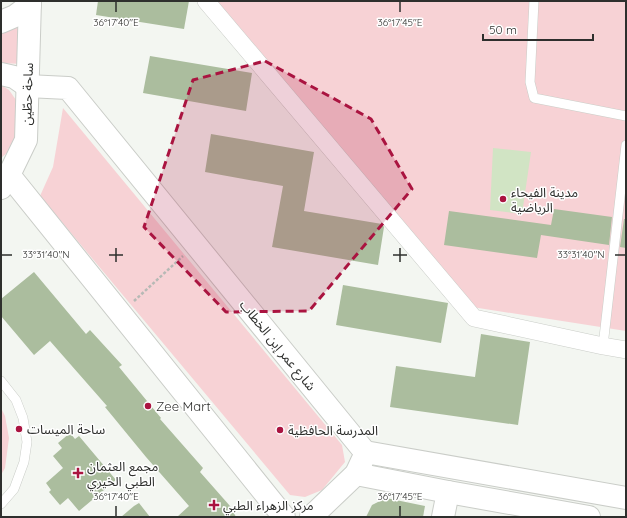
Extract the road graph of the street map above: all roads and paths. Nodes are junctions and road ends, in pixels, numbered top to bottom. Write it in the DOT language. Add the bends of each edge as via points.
graph roads {
  1 [pos="206,1"];
  2 [pos="534,1"];
  3 [pos="30,3"];
  4 [pos="1,22"];
  5 [pos="1,74"];
  6 [pos="27,86"];
  7 [pos="626,116"];
  8 [pos="626,145"];
  9 [pos="4,181"];
  10 [pos="196,244"];
  11 [pos="120,314"];
  12 [pos="603,346"];
  13 [pos="626,350"];
  14 [pos="1,381"];
  15 [pos="365,452"];
  16 [pos="356,474"];
  17 [pos="448,492"];
  18 [pos="626,498"];
  19 [pos="1,504"];
  20 [pos="284,517"];
  21 [pos="311,517"];
  22 [pos="443,517"];
  23 [pos="589,517"];
  1 -- 12 [label="street" via="474,318"];
  2 -- 7 [label="lane" via="530,82 534,98"];
  3 -- 4 [label="main road" via="15,16"];
  3 -- 6 [label="main road, ساحة حطّين"];
  5 -- 6 [label="main road, شارع عمر إبن الخطاب" via="14,77"];
  6 -- 9 [label="main road, ساحة حطّين" via="26,140"];
  6 -- 10 [label="main road, شارع عمر إبن الخطاب" via="68,88"];
  8 -- 12 [label="lane"];
  9 -- 11 [label="main road"];
  10 -- 11 [label="path"];
  10 -- 15 [label="main road, شارع عمر إبن الخطاب"];
  11 -- 20 [label="main road"];
  12 -- 13 [label="street"];
  14 -- 19 [label="lane" via="16,400 24,418 27,442 24,462 14,489"];
  15 -- 16 [label="main road"];
  15 -- 18 [label="main road"];
  16 -- 17 [label="main road"];
  16 -- 21 [label="main road"];
  17 -- 22 [label="main road"];
  17 -- 23 [label="main road"];
}
